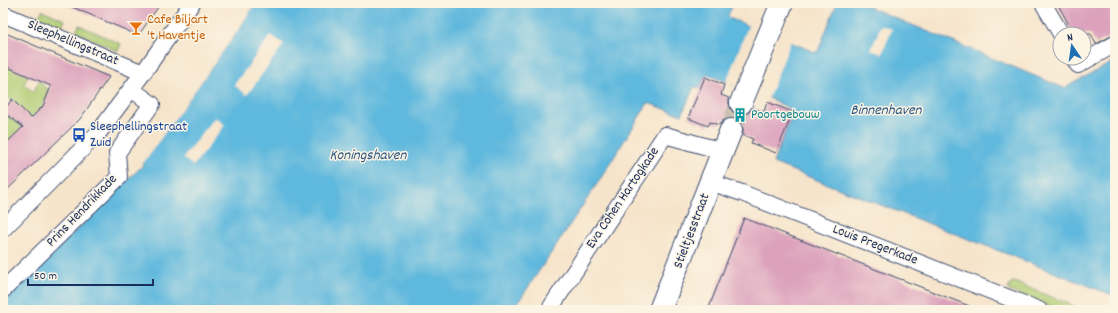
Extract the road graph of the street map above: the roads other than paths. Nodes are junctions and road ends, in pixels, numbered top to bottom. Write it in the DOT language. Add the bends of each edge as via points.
graph roads {
  1 [pos="192,3"];
  2 [pos="782,3"];
  3 [pos="1043,3"];
  4 [pos="3,14"];
  5 [pos="1056,26"];
  6 [pos="1115,44"];
  7 [pos="1092,57"];
  8 [pos="143,73"];
  9 [pos="131,89"];
  10 [pos="744,97"];
  11 [pos="731,130"];
  12 [pos="722,151"];
  13 [pos="710,182"];
  14 [pos="3,229"];
  15 [pos="3,290"];
  16 [pos="1015,306"];
  17 [pos="548,310"];
  18 [pos="660,310"];
  19 [pos="1039,310"];
  1 -- 8 [label="street"];
  2 -- 10 [label="street"];
  3 -- 5 [label="street"];
  4 -- 8 [label="street, Sleephellingstraat"];
  6 -- 7 [label="street"];
  8 -- 9 [label="street"];
  9 -- 14 [label="street" via="90,142"];
  9 -- 15 [label="street, Prins Hendrikkade" via="152,104 117,153 119,177"];
  11 -- 12 [label="street, Stieltjesstraat"];
  12 -- 13 [label="street, Stieltjesstraat"];
  12 -- 17 [label="street, Eva Cohen Hartogkade" via="665,135"];
  13 -- 16 [label="street, Louis Pregerkade"];
  13 -- 18 [label="street, Stieltjesstraat"];
  16 -- 19 [label="street, Louis Pregerkade"];
}
